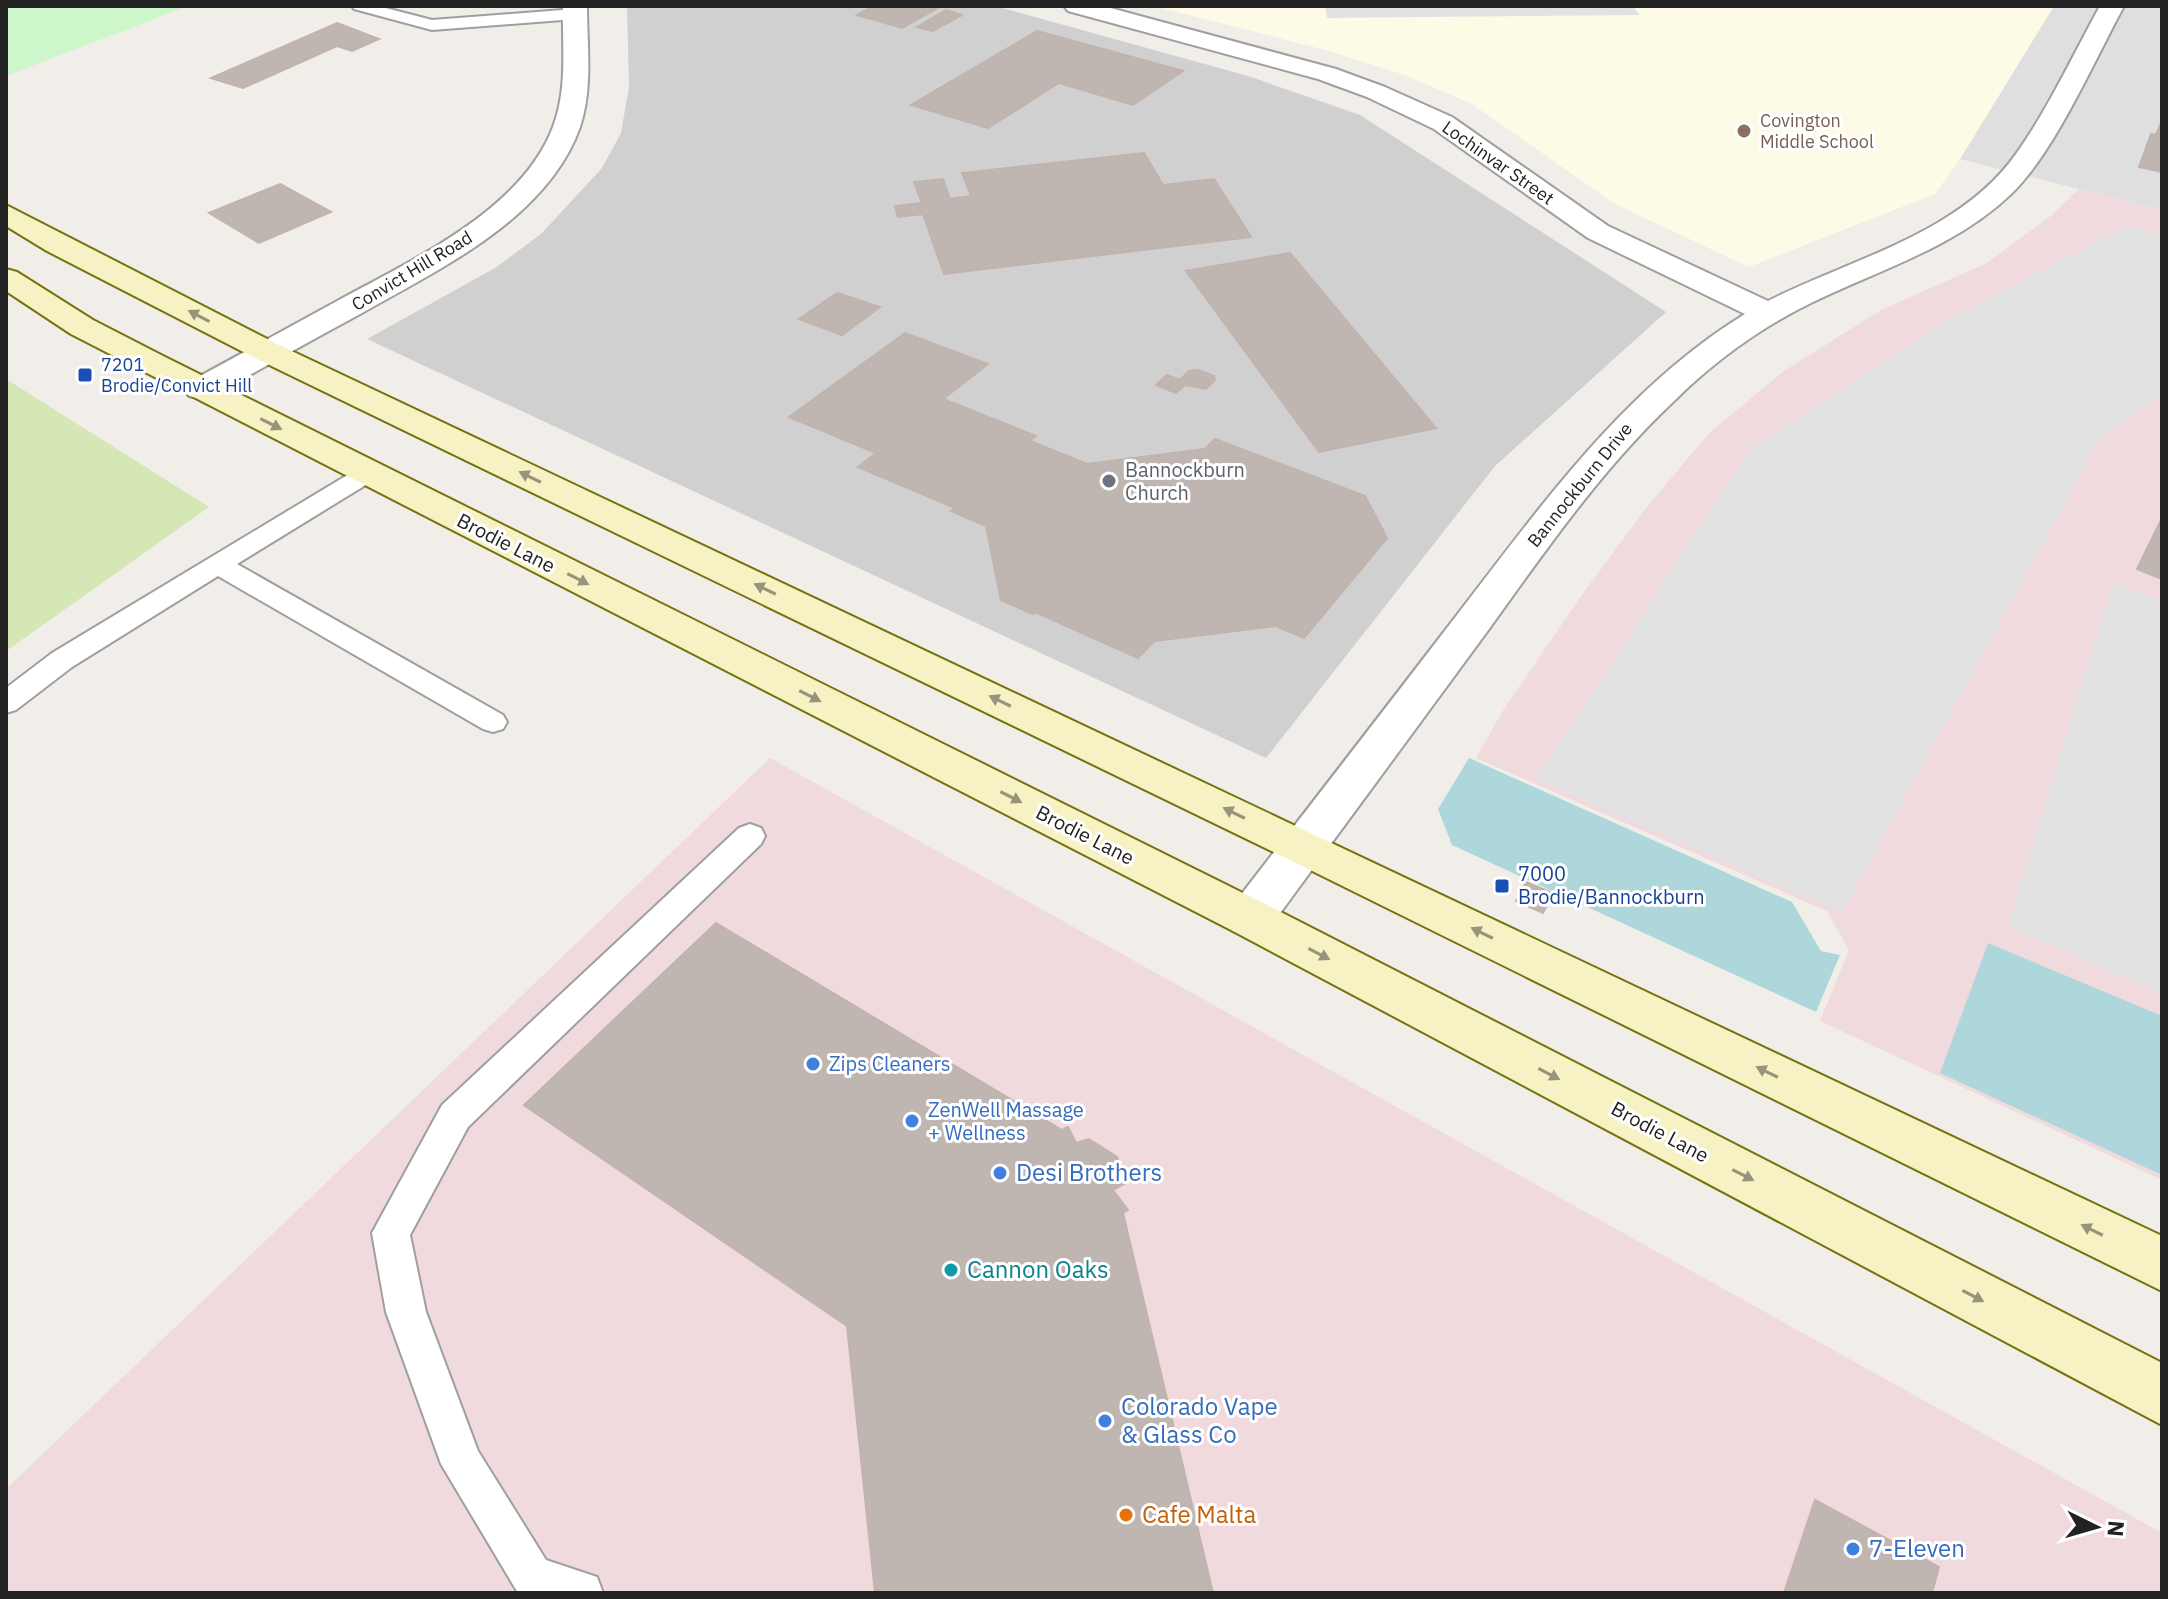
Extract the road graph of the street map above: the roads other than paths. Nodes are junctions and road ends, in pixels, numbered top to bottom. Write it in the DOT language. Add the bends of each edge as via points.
graph roads {
  1 [pos="360,6"];
  2 [pos="1076,6"];
  3 [pos="2112,6"];
  4 [pos="575,10"];
  5 [pos="6,214"];
  6 [pos="6,278"];
  7 [pos="1768,313"];
  8 [pos="268,352"];
  9 [pos="201,389"];
  10 [pos="368,473"];
  11 [pos="217,564"];
  12 [pos="6,703"];
  13 [pos="493,722"];
  14 [pos="750,836"];
  15 [pos="1304,847"];
  16 [pos="1250,918"];
  17 [pos="2162,1264"];
  18 [pos="2162,1395"];
  19 [pos="581,1593"];
  1 -- 4 [label="lane" via="432,25"];
  2 -- 7 [label="street, Lochinvar Street" via="1376,92 1443,123 1598,232"];
  3 -- 7 [label="street, Bannockburn Drive" via="2028,158 1993,197 1967,219 1927,240"];
  4 -- 8 [label="street, Convict Hill Road" via="568,124 532,180 481,229 444,254"];
  8 -- 5 [label="main road, one-way"];
  6 -- 9 [label="main road, Brodie Lane" via="82,327"];
  7 -- 15 [label="street, Bannockburn Drive" via="1659,395 1615,439"];
  8 -- 9 [label="street, Convict Hill Road"];
  15 -- 8 [label="main road, one-way"];
  9 -- 10 [label="main road, Brodie Lane, one-way"];
  10 -- 11 [label="lane"];
  10 -- 16 [label="main road, Brodie Lane, one-way"];
  11 -- 12 [label="lane" via="62,660"];
  11 -- 13 [label="lane"];
  14 -- 19 [label="lane" via="455,1116 391,1233 406,1312 462,1464 532,1577"];
  15 -- 16 [label="street, Bannockburn Drive"];
  17 -- 15 [label="main road, one-way"];
  16 -- 18 [label="main road, Brodie Lane, one-way"];
}
